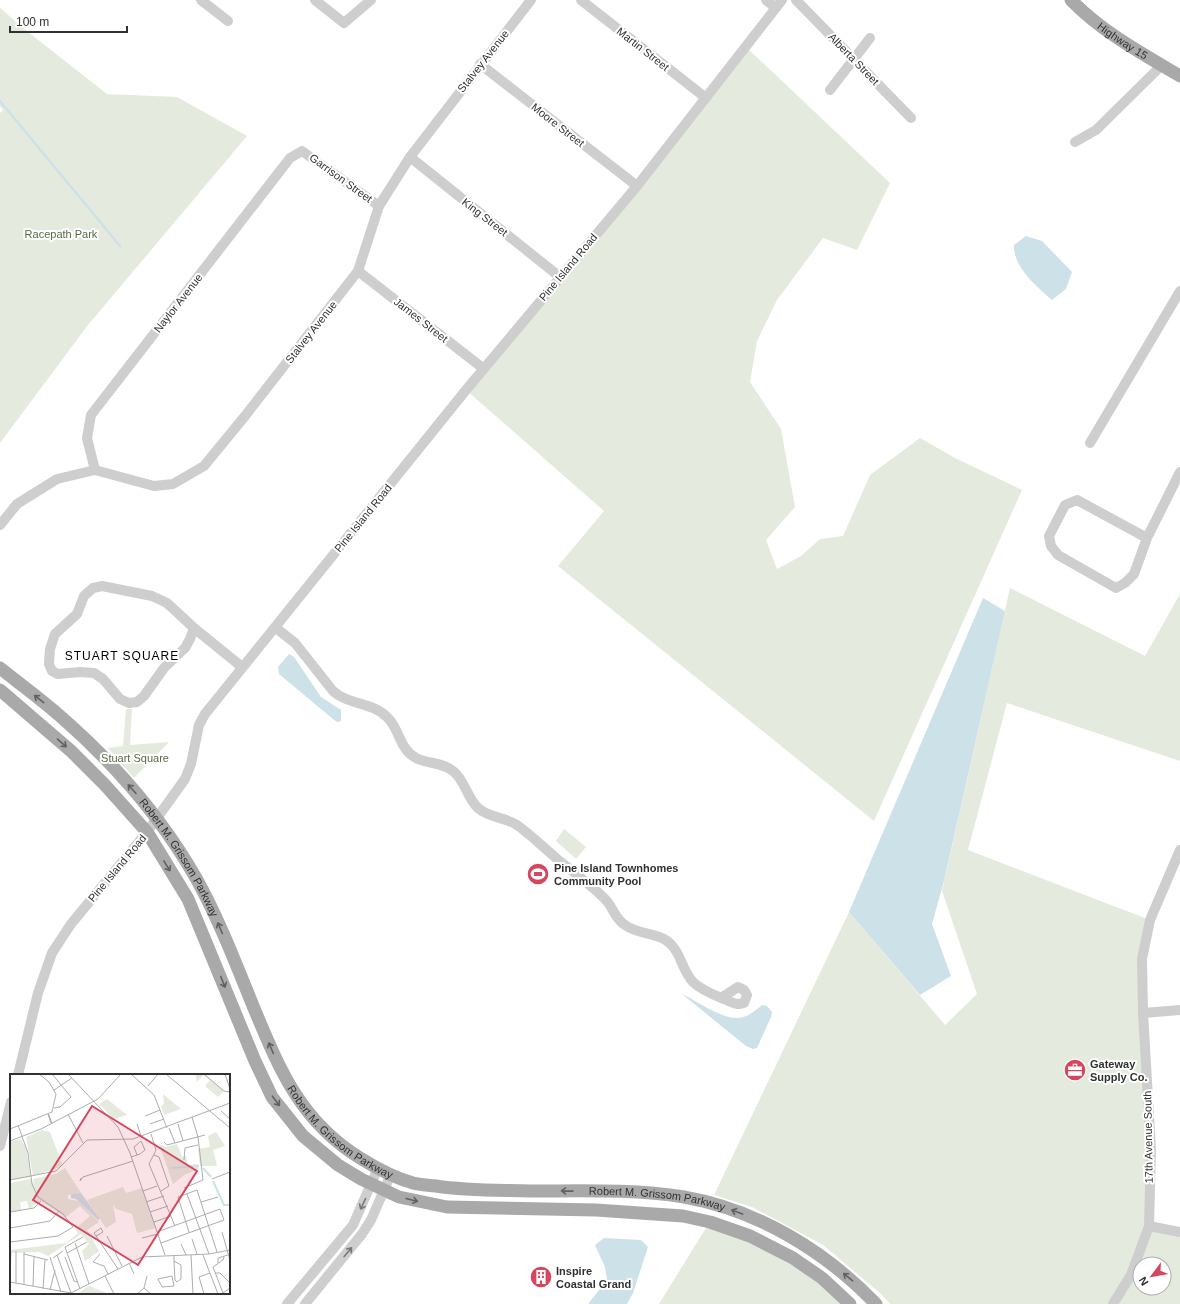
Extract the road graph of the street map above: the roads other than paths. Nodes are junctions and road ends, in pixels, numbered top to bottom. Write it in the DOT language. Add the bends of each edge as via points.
graph roads {
  1 [pos="201,0"];
  2 [pos="315,0"];
  3 [pos="371,0"];
  4 [pos="531,0"];
  5 [pos="581,0"];
  6 [pos="766,0"];
  7 [pos="796,0"];
  8 [pos="1070,0"];
  9 [pos="779,4"];
  10 [pos="228,21"];
  11 [pos="870,38"];
  12 [pos="854,59"];
  13 [pos="480,64"];
  14 [pos="1162,65"];
  15 [pos="1180,76"];
  16 [pos="830,90"];
  17 [pos="706,98"];
  18 [pos="911,118"];
  19 [pos="1075,142"];
  20 [pos="302,151"];
  21 [pos="410,157"];
  22 [pos="637,186"];
  23 [pos="379,206"];
  24 [pos="358,271"];
  25 [pos="560,277"];
  26 [pos="1180,291"];
  27 [pos="484,369"];
  28 [pos="1090,443"];
  29 [pos="95,470"];
  30 [pos="1180,472"];
  31 [pos="0,525"];
  32 [pos="1147,538"];
  33 [pos="194,628"];
  34 [pos="276,628"];
  35 [pos="242,667"];
  36 [pos="0,668"];
  37 [pos="1,692"];
  38 [pos="60,716"];
  39 [pos="44,728"];
  40 [pos="157,819"];
  41 [pos="147,832"];
  42 [pos="1180,850"];
  43 [pos="721,998"];
  44 [pos="1180,1010"];
  45 [pos="1143,1013"];
  46 [pos="18,1074"];
  47 [pos="10,1106"];
  48 [pos="0,1146"];
  49 [pos="378,1168"];
  50 [pos="391,1174"];
  51 [pos="371,1184"];
  52 [pos="384,1190"];
  53 [pos="1149,1226"];
  54 [pos="1180,1232"];
  55 [pos="325,1257"];
  56 [pos="338,1265"];
  57 [pos="286,1304"];
  58 [pos="305,1304"];
  59 [pos="850,1304"];
  60 [pos="876,1304"];
  61 [pos="1113,1304"];
  1 -- 10 [label="street"];
  2 -- 3 [label="street" via="344,23"];
  4 -- 13 [label="street, Stalvey Avenue"];
  5 -- 17 [label="street, Martin Street"];
  6 -- 9 [label="street"];
  7 -- 12 [label="street, Alberta Street"];
  8 -- 14 [label="main road, Highway 15" via="1114,37"];
  9 -- 17 [label="street, Pine Island Road"];
  11 -- 12 [label="street"];
  12 -- 16 [label="street"];
  12 -- 18 [label="street, Alberta Street"];
  13 -- 21 [label="street, Stalvey Avenue"];
  13 -- 22 [label="street, Moore Street"];
  14 -- 15 [label="main road, Highway 15"];
  14 -- 19 [label="street" via="1096,130"];
  17 -- 22 [label="street, Pine Island Road"];
  20 -- 23 [label="street, Garrison Street"];
  20 -- 29 [label="street, Naylor Avenue" via="290,158 91,415 87,438"];
  21 -- 23 [label="street, Stalvey Avenue"];
  21 -- 25 [label="street, King Street"];
  22 -- 25 [label="street, Pine Island Road"];
  23 -- 24 [label="street, Stalvey Avenue"];
  24 -- 27 [label="street, James Street"];
  24 -- 29 [label="street, Stalvey Avenue" via="204,466 173,484 154,486"];
  25 -- 27 [label="street, Pine Island Road"];
  26 -- 28 [label="street"];
  27 -- 34 [label="street, Pine Island Road"];
  29 -- 31 [label="street, Stalvey Avenue" via="57,480 41,488 17,504"];
  30 -- 32 [label="street"];
  32 -- 32 [label="street" via="1134,574 1116,588 1058,555 1051,546 1049,536 1065,505 1077,500"];
  33 -- 33 [label="street" via="167,603 152,596 102,586 93,588 84,596 71,621 55,634 49,664 52,671 58,674 94,673 103,679 120,699 129,703 137,702 184,648"];
  33 -- 35 [label="street"];
  34 -- 35 [label="street, Pine Island Road"];
  34 -- 43 [label="street" via="295,643 339,697 381,712 391,721 401,743 412,755 420,760 439,763 454,771 477,807 491,816 517,825 606,900 616,917 626,926 670,943 692,981"];
  35 -- 40 [label="street, Pine Island Road" via="202,719 185,779"];
  38 -- 36 [label="main road, Robert M. Grissom Parkway, one-way"];
  37 -- 39 [label="main road, Robert M. Grissom Parkway"];
  38 -- 39 [label="main road" via="54,726"];
  40 -- 38 [label="main road, Robert M. Grissom Parkway, one-way" via="98,752"];
  39 -- 41 [label="main road, Robert M. Grissom Parkway, one-way" via="71,750"];
  40 -- 41 [label="street, Pine Island Road"];
  49 -- 40 [label="main road, Robert M. Grissom Parkway, one-way" via="330,1136 295,1096 280,1070 212,909"];
  41 -- 46 [label="street, Pine Island Road" via="71,924 52,953 38,993"];
  41 -- 51 [label="main road, Robert M. Grissom Parkway, one-way" via="188,899 272,1097 303,1136 338,1164"];
  42 -- 45 [label="street, 17th Avenue South" via="1150,920 1142,959"];
  44 -- 45 [label="street"];
  45 -- 53 [label="street, 17th Avenue South" via="1151,1149"];
  47 -- 48 [label="street"];
  49 -- 50 [label="main road, Robert M. Grissom Parkway"];
  49 -- 51 [label="street"];
  50 -- 52 [label="street"];
  60 -- 50 [label="main road, Robert M. Grissom Parkway, one-way" via="857,1284 818,1253 762,1222 722,1207 684,1197 624,1192 464,1190 414,1184"];
  51 -- 52 [label="main road, Robert M. Grissom Parkway"];
  51 -- 55 [label="street, one-way" via="353,1224"];
  56 -- 52 [label="street, one-way" via="371,1220"];
  52 -- 59 [label="main road, Robert M. Grissom Parkway, one-way" via="447,1207 596,1210 683,1216 710,1222 750,1236 793,1258 822,1278"];
  53 -- 54 [label="street"];
  53 -- 61 [label="street, 17th Avenue South" via="1131,1275"];
  55 -- 56 [label="street"];
  55 -- 57 [label="street"];
  56 -- 58 [label="street"];
}
